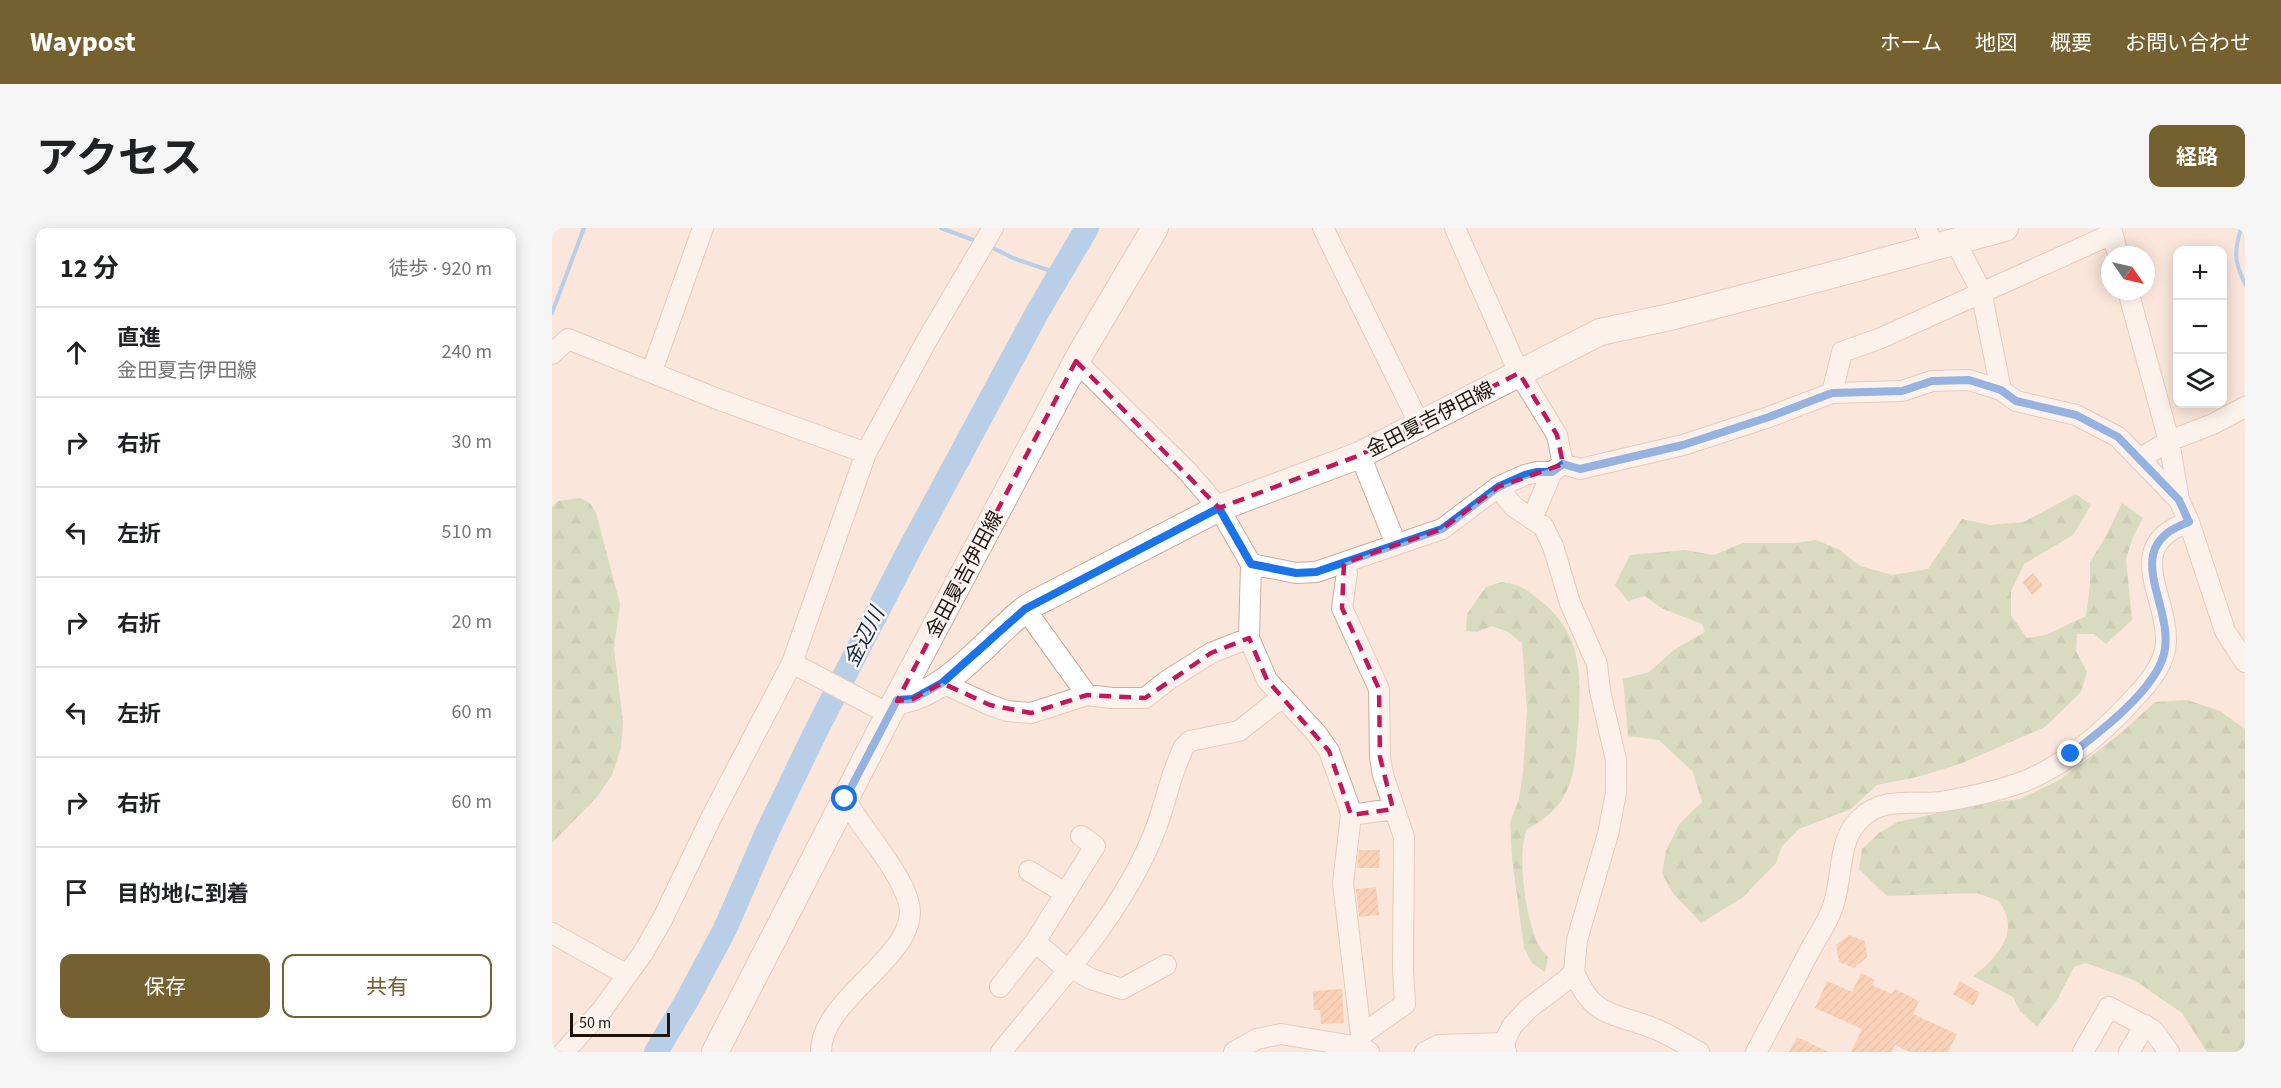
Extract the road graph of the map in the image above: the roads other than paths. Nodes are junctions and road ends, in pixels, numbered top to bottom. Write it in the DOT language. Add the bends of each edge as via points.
graph roads {
  1 [pos="703,228"];
  2 [pos="993,228"];
  3 [pos="1155,228"];
  4 [pos="1323,228"];
  5 [pos="1455,228"];
  6 [pos="2005,228"];
  7 [pos="2112,231"];
  8 [pos="1939,238"];
  9 [pos="2116,246"];
  10 [pos="1981,291"];
  11 [pos="2130,300"];
  12 [pos="552,354"];
  13 [pos="1076,362"];
  14 [pos="652,371"];
  15 [pos="1519,373"];
  16 [pos="2001,390"];
  17 [pos="1832,393"];
  18 [pos="2245,407"];
  19 [pos="1420,425"];
  20 [pos="2169,441"];
  21 [pos="866,453"];
  22 [pos="1360,455"];
  23 [pos="2139,459"];
  24 [pos="1558,468"];
  25 [pos="1498,487"];
  26 [pos="2179,500"];
  27 [pos="1219,508"];
  28 [pos="1532,519"];
  29 [pos="2189,522"];
  30 [pos="1396,544"];
  31 [pos="1344,563"];
  32 [pos="1251,564"];
  33 [pos="1025,609"];
  34 [pos="1249,638"];
  35 [pos="2245,662"];
  36 [pos="799,666"];
  37 [pos="942,683"];
  38 [pos="1087,695"];
  39 [pos="1282,697"];
  40 [pos="889,708"];
  41 [pos="845,799"];
  42 [pos="1394,809"];
  43 [pos="1351,815"];
  44 [pos="1081,836"];
  45 [pos="1029,871"];
  46 [pos="1065,893"];
  47 [pos="552,933"];
  48 [pos="1035,942"];
  49 [pos="1166,965"];
  50 [pos="1069,968"];
  51 [pos="1574,972"];
  52 [pos="627,975"];
  53 [pos="1000,987"];
  54 [pos="2145,1025"];
  55 [pos="1363,1045"];
  56 [pos="1505,1048"];
  57 [pos="564,1052"];
  58 [pos="715,1052"];
  59 [pos="821,1052"];
  60 [pos="1001,1052"];
  61 [pos="1234,1052"];
  62 [pos="1425,1052"];
  63 [pos="1699,1052"];
  64 [pos="1756,1052"];
  65 [pos="2083,1052"];
  66 [pos="2129,1052"];
  67 [pos="2169,1052"];
  1 -- 14 [label="street"];
  2 -- 21 [label="street"];
  3 -- 13 [label="main road, 金田夏吉伊田線"];
  4 -- 19 [label="street"];
  5 -- 15 [label="street"];
  6 -- 8 [label="main road, 金田夏吉伊田線"];
  7 -- 9 [label="street"];
  7 -- 10 [label="street"];
  8 -- 10 [label="street"];
  8 -- 15 [label="main road, 金田夏吉伊田線" via="1832,275 1600,332"];
  10 -- 16 [label="street"];
  10 -- 17 [label="street" via="1842,352"];
  11 -- 20 [label="street"];
  12 -- 14 [label="street" via="568,339"];
  13 -- 27 [label="street" via="1188,472"];
  13 -- 40 [label="main road, 金田夏吉伊田線"];
  14 -- 21 [label="street"];
  15 -- 19 [label="main road, 金田夏吉伊田線"];
  15 -- 24 [label="street" via="1557,435"];
  16 -- 17 [label="street" via="1969,380 1932,381 1902,391"];
  16 -- 23 [label="street" via="2016,401 2076,415 2118,437"];
  17 -- 24 [label="street" via="1683,445 1580,469"];
  18 -- 20 [label="street"];
  19 -- 22 [label="main road, 金田夏吉伊田線"];
  20 -- 23 [label="street"];
  20 -- 26 [label="street"];
  21 -- 36 [label="street"];
  22 -- 27 [label="main road, 金田夏吉伊田線"];
  22 -- 30 [label="street"];
  23 -- 26 [label="street"];
  24 -- 25 [label="street" via="1525,475"];
  24 -- 28 [label="street"];
  25 -- 28 [label="street" via="1513,506"];
  25 -- 30 [label="street" via="1442,529"];
  26 -- 29 [label="street"];
  27 -- 32 [label="street"];
  27 -- 33 [label="main road, 金田夏吉伊田線"];
  28 -- 51 [label="street" via="1543,526 1552,546 1570,603 1597,664 1616,760 1616,793 1608,834 1577,940"];
  29 -- 35 [label="street" via="2225,632"];
  29 -- 64 [label="street" via="2163,534 2155,550 2153,584 2166,641 2164,655 2142,690 2109,725 2054,766 2024,781 1944,802 1896,802 1860,818 1849,832 1831,912"];
  30 -- 31 [label="street"];
  31 -- 32 [label="street" via="1316,572 1296,573"];
  31 -- 42 [label="street" via="1347,573 1342,608 1379,689 1380,757"];
  32 -- 34 [label="street"];
  33 -- 37 [label="main road, 金田夏吉伊田線"];
  33 -- 38 [label="street"];
  34 -- 38 [label="street" via="1211,653 1145,698"];
  34 -- 39 [label="street" via="1267,680"];
  36 -- 40 [label="street"];
  36 -- 52 [label="street" via="712,816 663,918"];
  37 -- 38 [label="street" via="990,705 1024,713 1050,709"];
  37 -- 40 [label="main road, 金田夏吉伊田線"];
  39 -- 43 [label="street" via="1329,751"];
  39 -- 50 [label="street" via="1239,731 1190,741 1184,747 1152,838 1136,870"];
  40 -- 41 [label="main road, 金田夏吉伊田線"];
  41 -- 58 [label="main road, 金田夏吉伊田線"];
  41 -- 59 [label="street" via="896,875 909,901 910,920 899,944 831,1022"];
  42 -- 43 [label="street"];
  42 -- 55 [label="street" via="1404,837 1405,1004"];
  43 -- 55 [label="street" via="1343,883"];
  44 -- 46 [label="street" via="1095,846"];
  45 -- 46 [label="street"];
  46 -- 48 [label="street"];
  47 -- 52 [label="street"];
  48 -- 50 [label="street"];
  48 -- 53 [label="street"];
  49 -- 50 [label="street" via="1122,989"];
  50 -- 60 [label="street"];
  51 -- 56 [label="street" via="1512,1026"];
  51 -- 63 [label="street" via="1582,991 1606,1014 1661,1032"];
  52 -- 57 [label="street"];
  54 -- 65 [label="street" via="2109,1007"];
  54 -- 66 [label="street"];
  54 -- 67 [label="street"];
  55 -- 61 [label="street" via="1281,1034 1257,1039"];
  56 -- 62 [label="street" via="1439,1045"];
}
